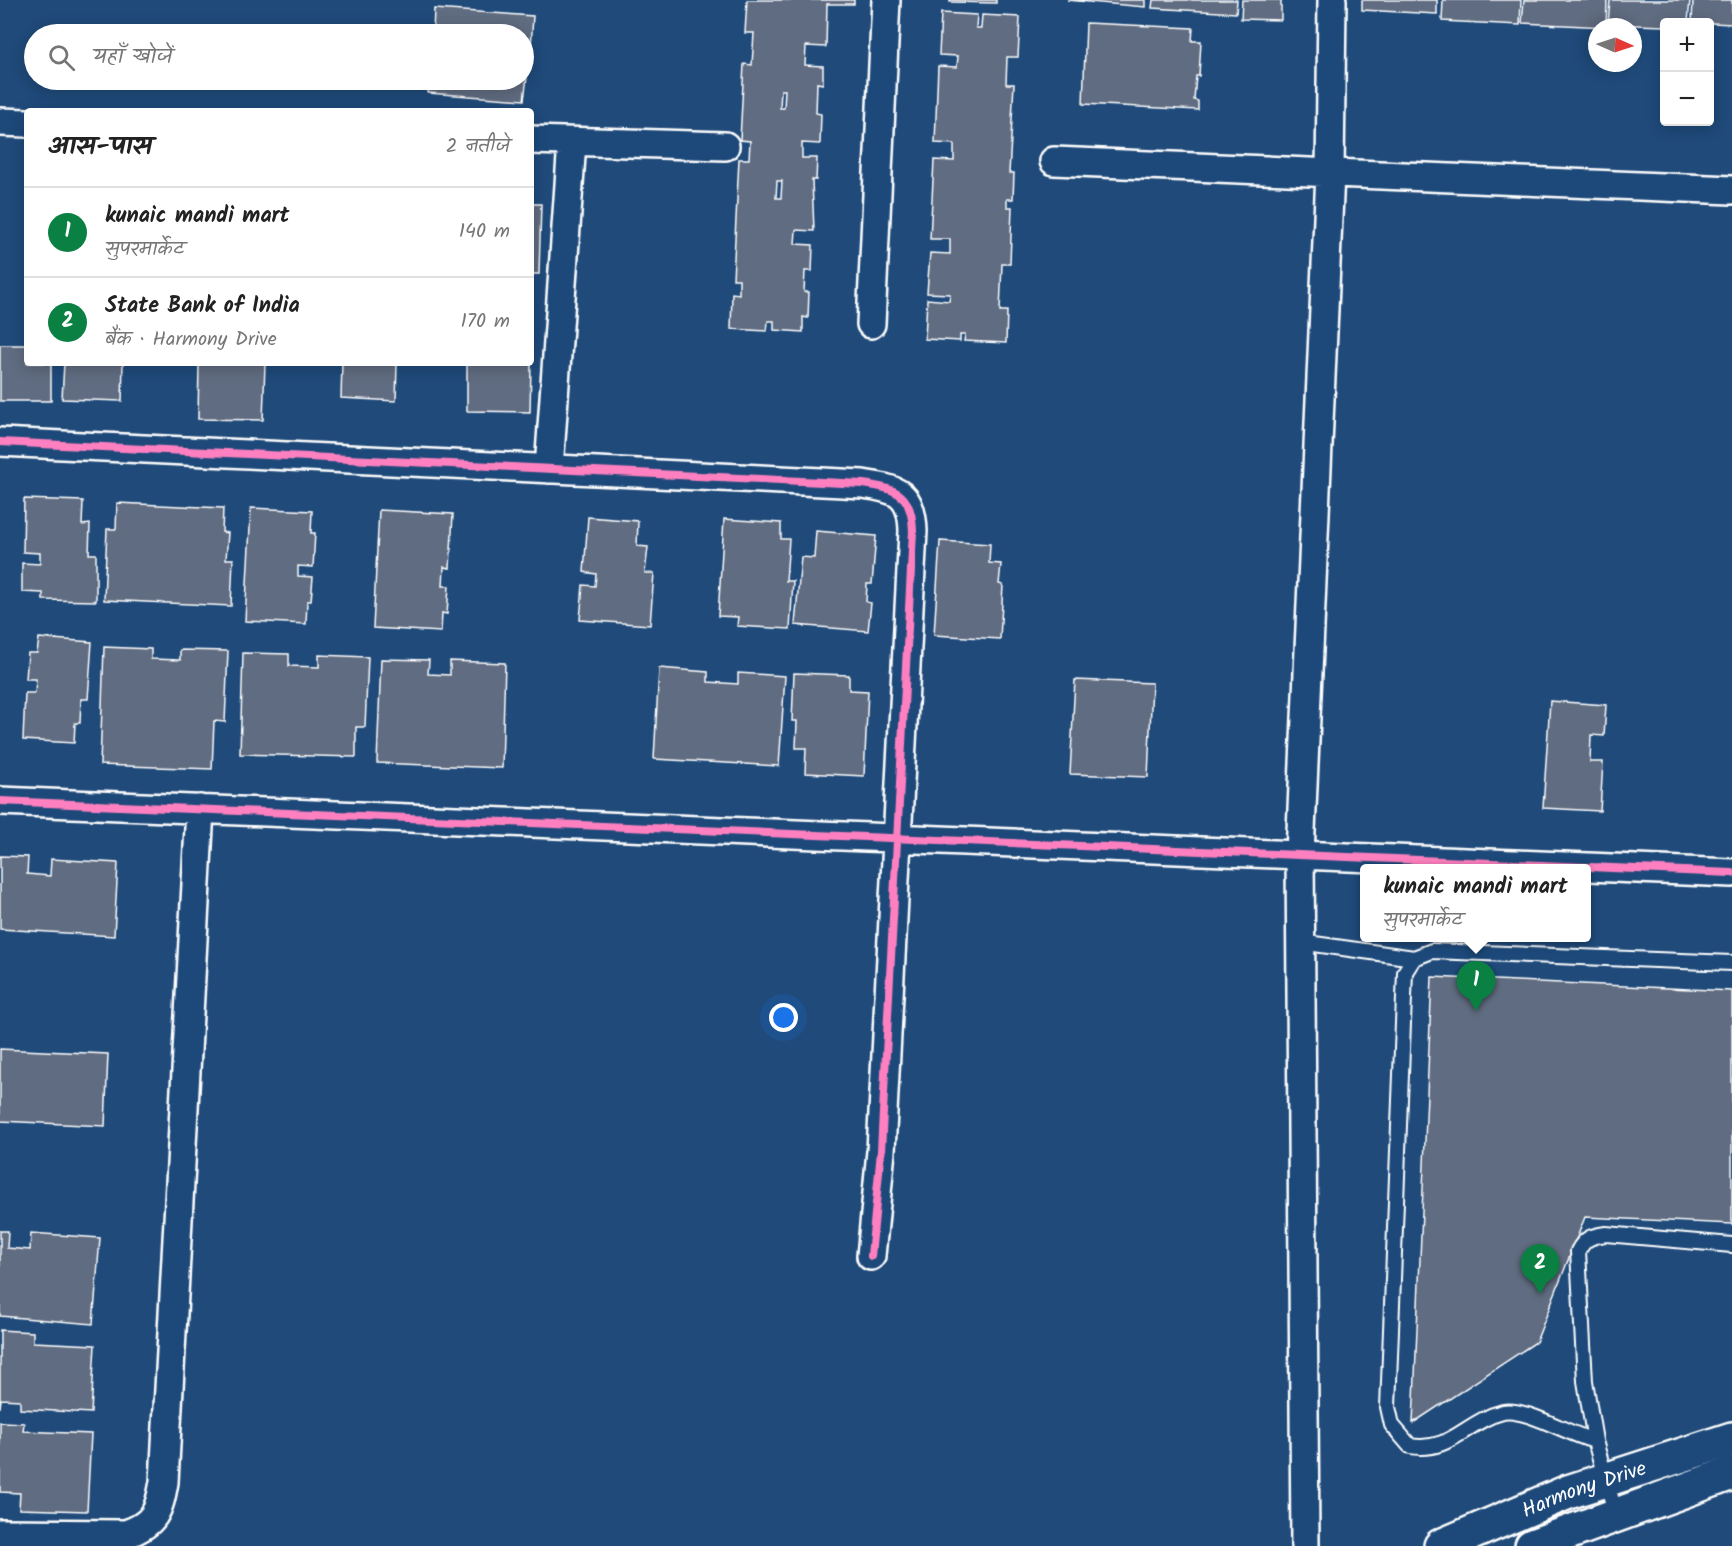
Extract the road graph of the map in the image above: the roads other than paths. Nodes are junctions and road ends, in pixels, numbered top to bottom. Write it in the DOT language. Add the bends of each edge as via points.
graph roads {
  1 [pos="886,0"];
  2 [pos="1332,0"];
  3 [pos="0,122"];
  4 [pos="24,123"];
  5 [pos="534,140"];
  6 [pos="572,142"];
  7 [pos="725,146"];
  8 [pos="1054,161"];
  9 [pos="1330,173"];
  10 [pos="1732,190"];
  11 [pos="871,324"];
  12 [pos="0,442"];
  13 [pos="549,469"];
  14 [pos="0,801"];
  15 [pos="200,809"];
  16 [pos="896,838"];
  17 [pos="1300,855"];
  18 [pos="1516,864"];
  19 [pos="1591,867"];
  20 [pos="1732,873"];
  21 [pos="1300,942"];
  22 [pos="1414,958"];
  23 [pos="1732,963"];
  24 [pos="1732,1245"];
  25 [pos="871,1256"];
  26 [pos="1732,1439"];
  27 [pos="1595,1441"];
  28 [pos="1732,1473"];
  29 [pos="1608,1480"];
  30 [pos="1617,1515"];
  31 [pos="0,1533"];
  32 [pos="1305,1546"];
  33 [pos="1441,1546"];
  34 [pos="1532,1546"];
  1 -- 11 [label="street"];
  2 -- 9 [label="street"];
  3 -- 4 [label="street"];
  5 -- 6 [label="street"];
  6 -- 7 [label="street"];
  6 -- 13 [label="street"];
  8 -- 9 [label="street"];
  9 -- 10 [label="street"];
  9 -- 17 [label="street"];
  12 -- 13 [label="street"];
  13 -- 16 [label="street" via="863,484 886,487 903,497 912,510 913,531"];
  14 -- 15 [label="street"];
  15 -- 16 [label="street"];
  15 -- 31 [label="street" via="160,1508 145,1527 126,1534"];
  16 -- 17 [label="street"];
  16 -- 25 [label="street" via="881,1151"];
  17 -- 18 [label="street"];
  17 -- 21 [label="street"];
  19 -- 20 [label="street"];
  21 -- 22 [label="lane"];
  21 -- 32 [label="street"];
  22 -- 23 [label="lane" via="1432,951"];
  22 -- 27 [label="lane" via="1405,972 1388,1407 1392,1425 1410,1446 1435,1448 1487,1418 1516,1411"];
  24 -- 27 [label="lane" via="1606,1234 1582,1242 1578,1251 1582,1359"];
  26 -- 29 [label="main road, Harmony Drive"];
  27 -- 29 [label="lane"];
  28 -- 30 [label="main road, Harmony Drive"];
  29 -- 30 [label="lane"];
  29 -- 33 [label="main road, Harmony Drive" via="1568,1492"];
  30 -- 34 [label="main road, Harmony Drive"];
}
